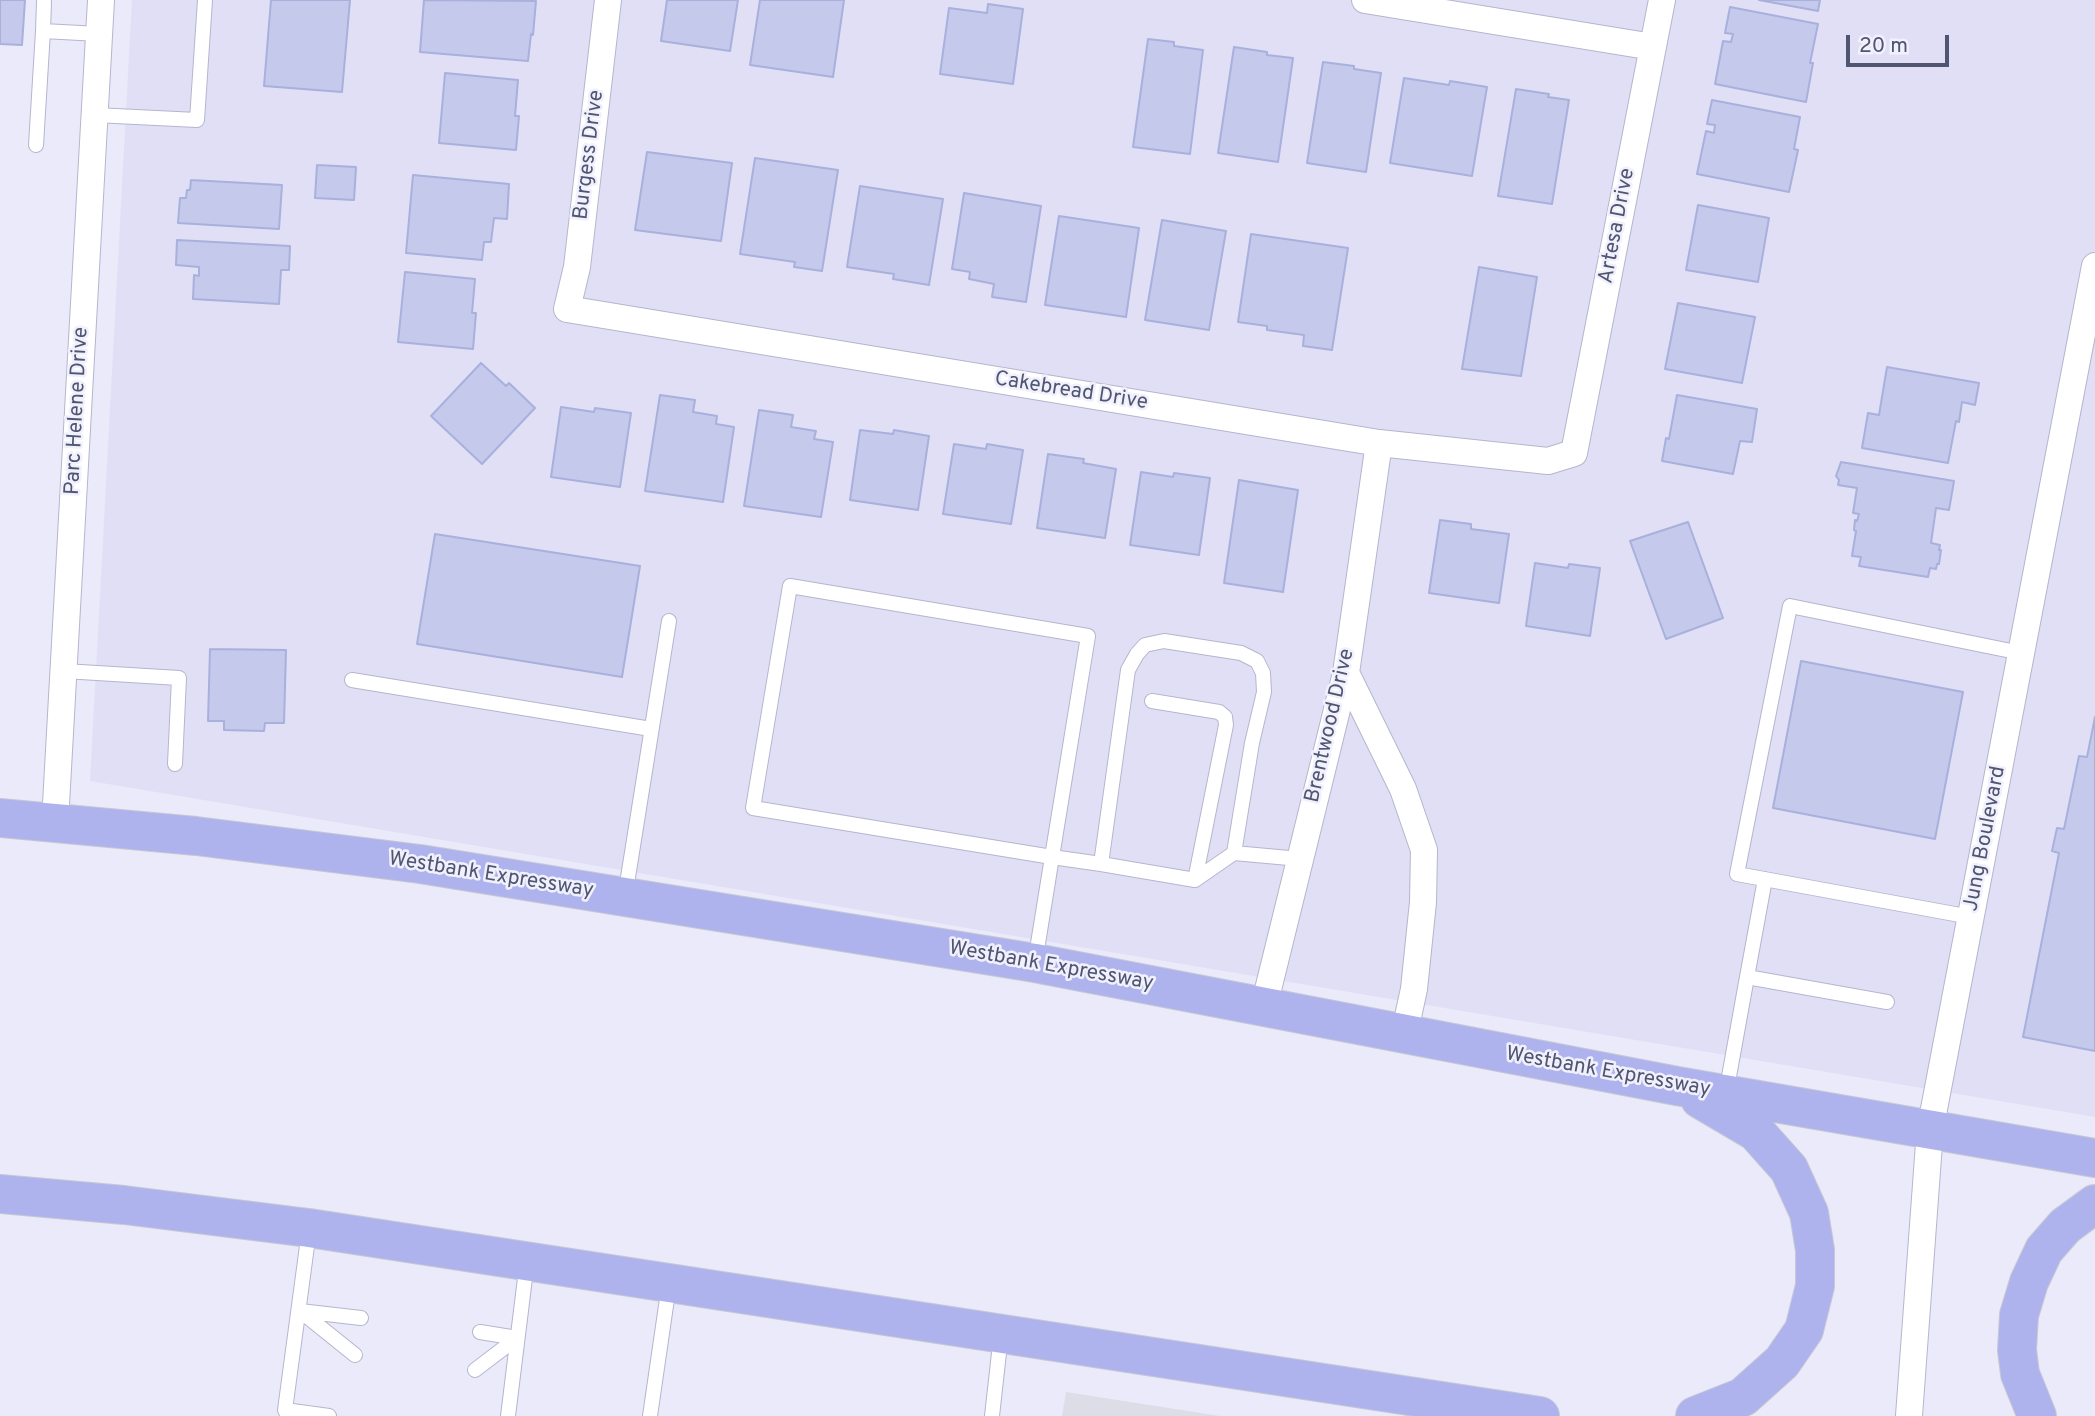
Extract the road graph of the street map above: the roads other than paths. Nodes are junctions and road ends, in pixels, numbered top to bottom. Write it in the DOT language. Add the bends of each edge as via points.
graph roads {
  1 [pos="101,0"];
  2 [pos="205,0"];
  3 [pos="608,0"];
  4 [pos="1365,0"];
  5 [pos="1662,0"];
  6 [pos="44,2"];
  7 [pos="43,31"];
  8 [pos="99,34"];
  9 [pos="1653,47"];
  10 [pos="95,115"];
  11 [pos="36,145"];
  12 [pos="2095,266"];
  13 [pos="567,309"];
  14 [pos="1379,443"];
  15 [pos="1574,453"];
  16 [pos="669,621"];
  17 [pos="2021,653"];
  18 [pos="64,671"];
  19 [pos="1346,673"];
  20 [pos="352,680"];
  21 [pos="1152,701"];
  22 [pos="651,729"];
  23 [pos="176,764"];
  24 [pos="0,818"];
  25 [pos="55,822"];
  26 [pos="1234,853"];
  27 [pos="1052,858"];
  28 [pos="1300,859"];
  29 [pos="1101,864"];
  30 [pos="1765,879"];
  31 [pos="1195,880"];
  32 [pos="625,897"];
  33 [pos="1971,917"];
  34 [pos="1035,963"];
  35 [pos="1747,977"];
  36 [pos="1887,1002"];
  37 [pos="1264,1006"];
  38 [pos="1404,1035"];
  39 [pos="1677,1086"];
  40 [pos="1726,1095"];
  41 [pos="1930,1130"];
  42 [pos="2095,1158"];
  43 [pos="0,1194"];
  44 [pos="2095,1205"];
  45 [pos="309,1228"];
  46 [pos="527,1262"];
  47 [pos="669,1283"];
  48 [pos="299,1310"];
  49 [pos="361,1318"];
  50 [pos="480,1332"];
  51 [pos="1002,1334"];
  52 [pos="517,1338"];
  53 [pos="355,1354"];
  54 [pos="475,1370"];
  55 [pos="284,1415"];
  56 [pos="329,1416"];
  57 [pos="508,1416"];
  58 [pos="650,1416"];
  59 [pos="992,1416"];
  60 [pos="1540,1416"];
  61 [pos="1695,1416"];
  62 [pos="1909,1416"];
  63 [pos="2037,1416"];
  1 -- 8 [label="street, Parc Helene Drive"];
  2 -- 10 [label="lane" via="197,120"];
  3 -- 13 [label="street, Burgess Drive" via="577,267"];
  4 -- 9 [label="street"];
  5 -- 9 [label="street, Artesa Drive"];
  6 -- 7 [label="lane"];
  7 -- 8 [label="lane"];
  7 -- 11 [label="lane"];
  8 -- 10 [label="street, Parc Helene Drive"];
  9 -- 15 [label="street, Artesa Drive"];
  10 -- 18 [label="street, Parc Helene Drive"];
  12 -- 17 [label="street, Jung Boulevard"];
  13 -- 14 [label="street, Cakebread Drive"];
  14 -- 15 [label="street, Cakebread Drive" via="1548,461"];
  14 -- 19 [label="street, Brentwood Drive"];
  16 -- 22 [label="lane"];
  17 -- 30 [label="lane" via="1790,606 1737,874"];
  17 -- 33 [label="street, Jung Boulevard"];
  18 -- 23 [label="lane" via="179,678"];
  18 -- 25 [label="street, Parc Helene Drive"];
  19 -- 28 [label="street, Brentwood Drive"];
  19 -- 38 [label="street" via="1403,789 1424,850 1414,989"];
  20 -- 22 [label="lane"];
  21 -- 31 [label="lane" via="1219,712 1225,717"];
  22 -- 32 [label="lane"];
  24 -- 25 [label="highway, Westbank Expressway"];
  25 -- 32 [label="highway, Westbank Expressway" via="407,862"];
  26 -- 28 [label="lane"];
  26 -- 29 [label="lane" via="1264,692 1262,673 1257,661 1241,653 1164,641 1145,645 1128,670"];
  26 -- 31 [label="lane"];
  27 -- 27 [label="lane" via="1088,636 790,586 752,808"];
  27 -- 29 [label="lane"];
  27 -- 34 [label="lane"];
  28 -- 37 [label="street, Brentwood Drive"];
  29 -- 31 [label="lane"];
  30 -- 33 [label="lane"];
  30 -- 35 [label="lane"];
  32 -- 34 [label="highway, Westbank Expressway"];
  33 -- 41 [label="street, Jung Boulevard"];
  34 -- 37 [label="highway, Westbank Expressway"];
  35 -- 36 [label="lane"];
  35 -- 40 [label="lane"];
  37 -- 38 [label="highway, Westbank Expressway"];
  38 -- 39 [label="highway, Westbank Expressway"];
  39 -- 40 [label="highway, Westbank Expressway"];
  39 -- 61 [label="highway" via="1756,1132 1789,1169 1809,1213 1815,1250 1815,1286 1804,1330 1782,1362 1743,1397"];
  40 -- 41 [label="highway, Westbank Expressway"];
  41 -- 42 [label="highway, Westbank Expressway"];
  41 -- 62 [label="street, Jung Boulevard"];
  43 -- 45 [label="highway"];
  44 -- 63 [label="highway" via="2064,1226 2044,1250 2019,1315 2020,1374"];
  45 -- 46 [label="highway"];
  45 -- 48 [label="lane"];
  46 -- 47 [label="highway"];
  46 -- 52 [label="lane"];
  47 -- 51 [label="highway"];
  47 -- 58 [label="lane"];
  48 -- 49 [label="lane"];
  48 -- 53 [label="lane"];
  48 -- 55 [label="lane"];
  50 -- 52 [label="lane"];
  51 -- 59 [label="lane"];
  51 -- 60 [label="highway"];
  52 -- 54 [label="lane"];
  52 -- 57 [label="lane"];
  55 -- 56 [label="lane"];
}
